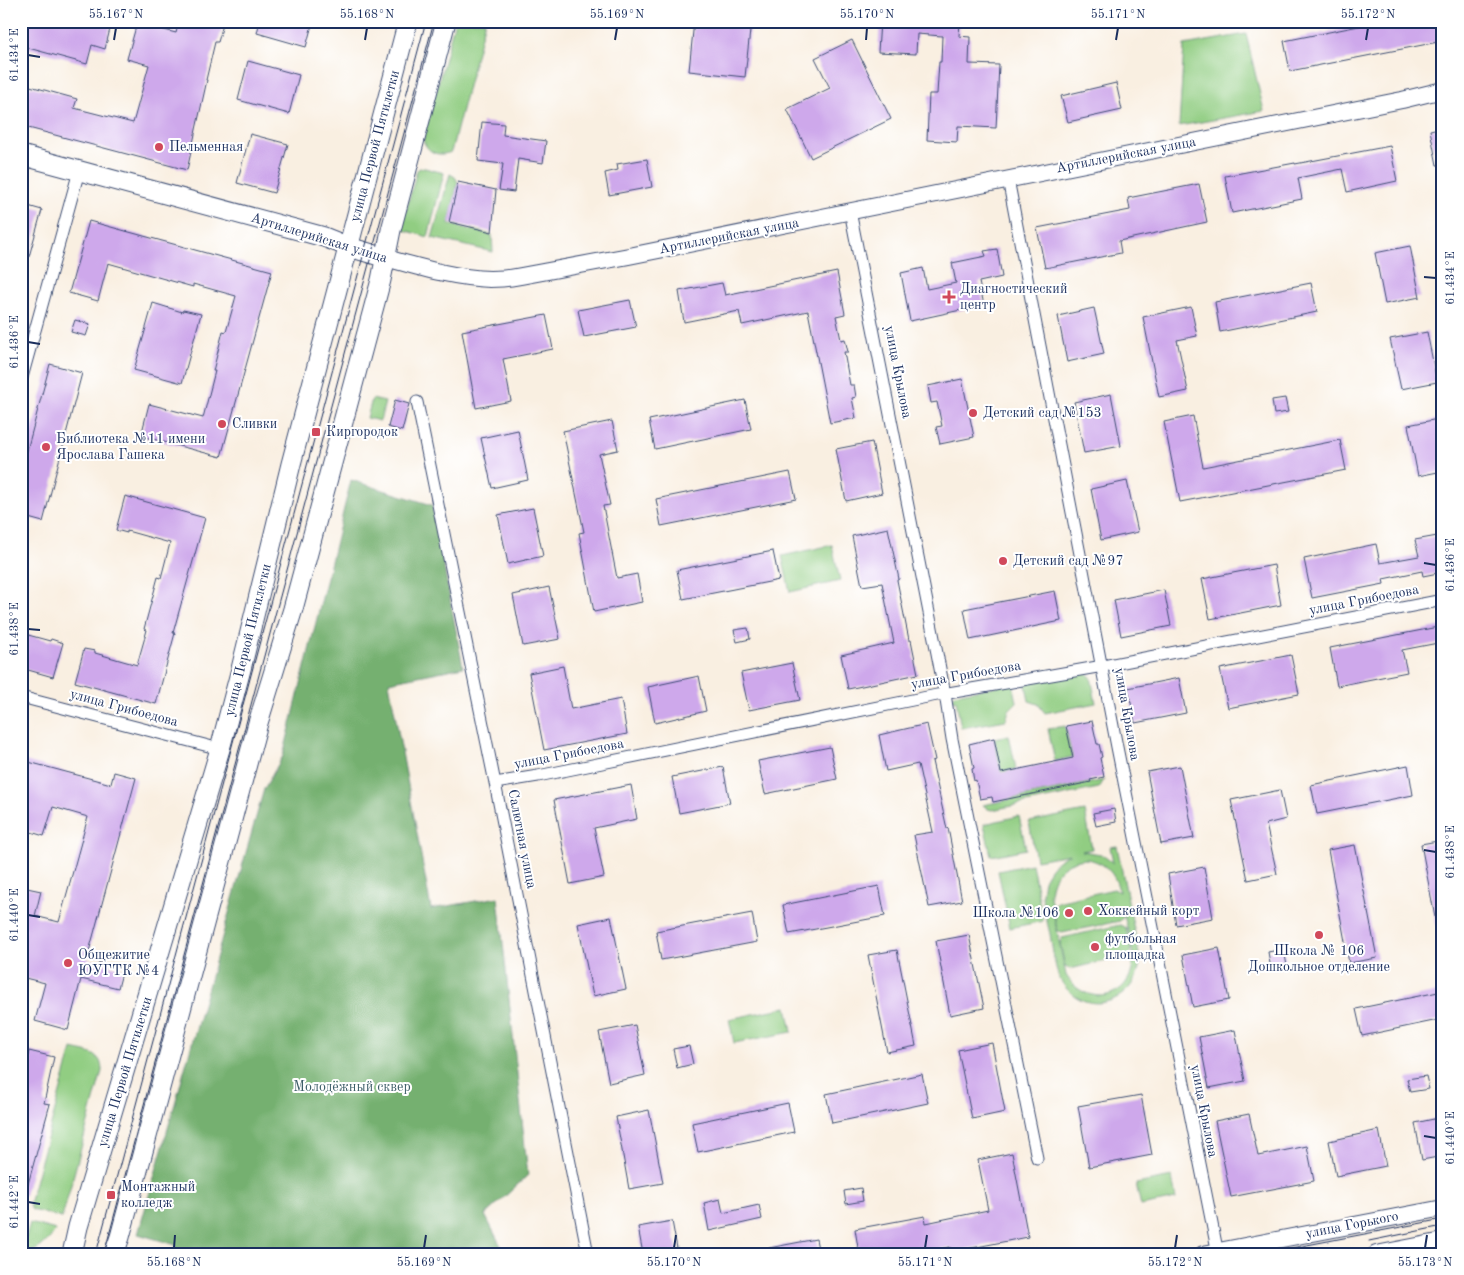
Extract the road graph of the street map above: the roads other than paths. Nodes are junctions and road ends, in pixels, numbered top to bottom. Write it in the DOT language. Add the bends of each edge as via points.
graph roads {
  1 [pos="408,21"];
  2 [pos="446,21"];
  3 [pos="1443,90"];
  4 [pos="21,155"];
  5 [pos="79,171"];
  6 [pos="1008,179"];
  7 [pos="850,211"];
  8 [pos="348,247"];
  9 [pos="386,258"];
  10 [pos="21,381"];
  11 [pos="417,402"];
  12 [pos="1443,600"];
  13 [pos="1103,666"];
  14 [pos="945,694"];
  15 [pos="21,697"];
  16 [pos="220,749"];
  17 [pos="496,783"];
  18 [pos="1037,1158"];
  19 [pos="1443,1208"];
  20 [pos="1443,1241"];
  21 [pos="1212,1253"];
  22 [pos="72,1254"];
  23 [pos="114,1254"];
  24 [pos="588,1254"];
  25 [pos="1376,1254"];
  1 -- 8 [label="main road, улица Первой Пятилетки"];
  2 -- 9 [label="main road"];
  3 -- 6 [label="street, Артиллерийская улица"];
  4 -- 5 [label="main road, Артиллерийская улица"];
  5 -- 8 [label="main road, Артиллерийская улица" via="318,235"];
  5 -- 10 [label="street"];
  6 -- 7 [label="street, Артиллерийская улица"];
  6 -- 13 [label="street, улица Крылова"];
  7 -- 9 [label="street, Артиллерийская улица" via="506,278 462,276"];
  7 -- 14 [label="street, улица Крылова"];
  8 -- 9 [label="main road, Артиллерийская улица"];
  8 -- 16 [label="main road, улица Первой Пятилетки"];
  9 -- 23 [label="main road" via="296,599 258,723"];
  11 -- 17 [label="street, Салютная улица"];
  12 -- 13 [label="street, улица Грибоедова"];
  13 -- 14 [label="street, улица Грибоедова"];
  13 -- 21 [label="street, улица Крылова"];
  14 -- 17 [label="street, улица Грибоедова"];
  14 -- 18 [label="street, улица Крылова"];
  15 -- 16 [label="street, улица Грибоедова"];
  16 -- 22 [label="main road, улица Первой Пятилетки"];
  17 -- 24 [label="street, Салютная улица"];
  19 -- 21 [label="street, улица Горького"];
  20 -- 25 [label="street"];
}
